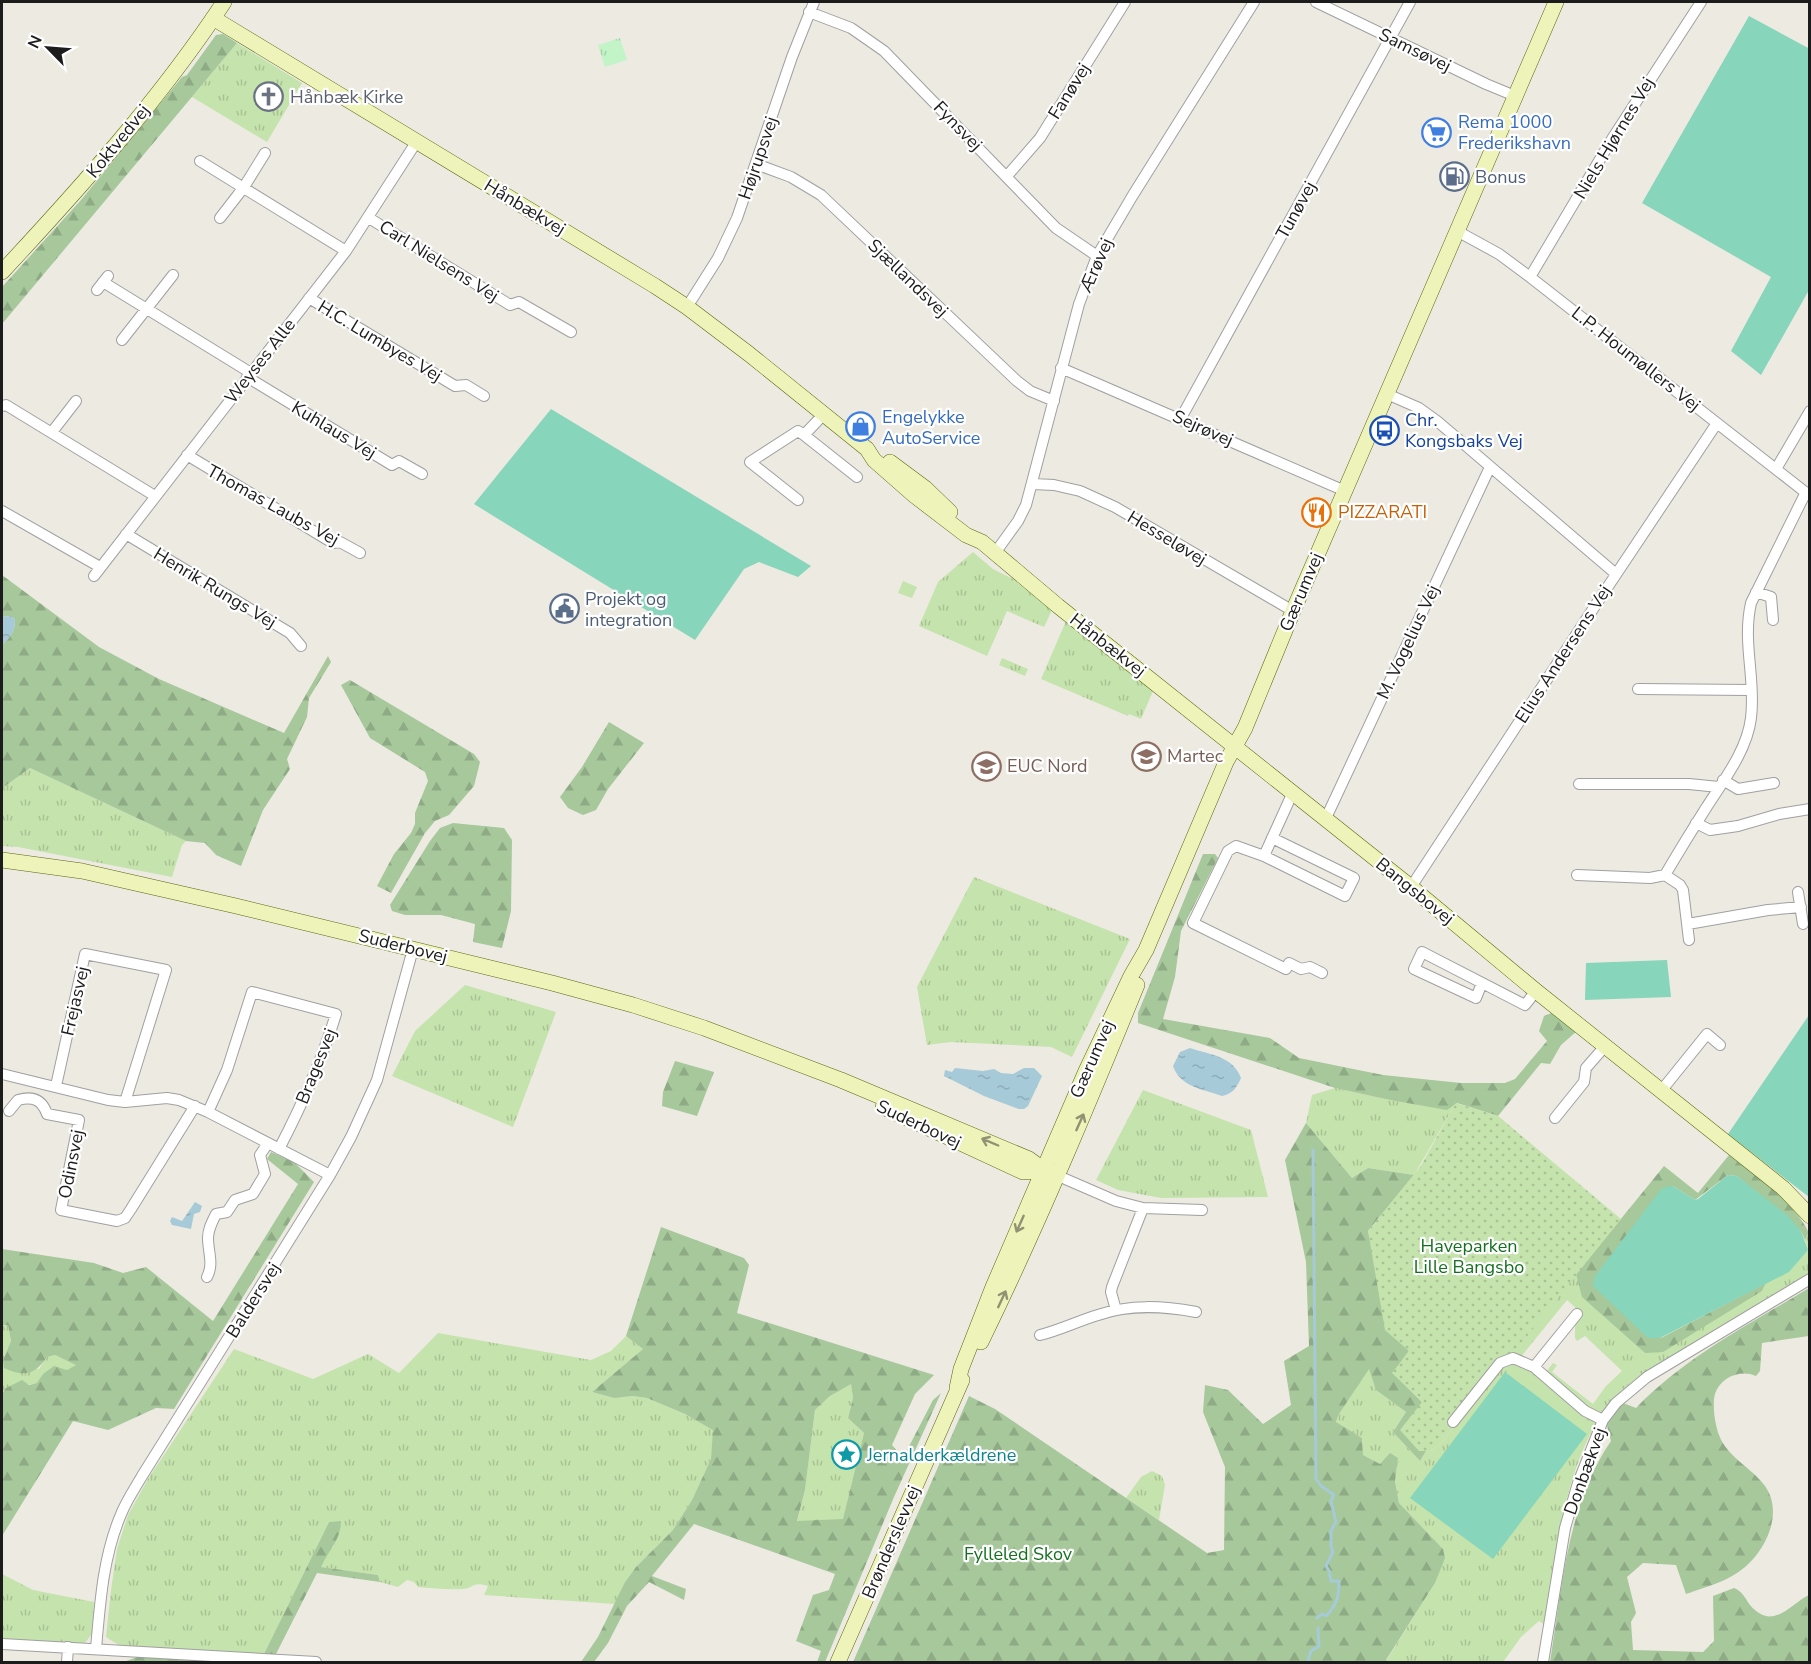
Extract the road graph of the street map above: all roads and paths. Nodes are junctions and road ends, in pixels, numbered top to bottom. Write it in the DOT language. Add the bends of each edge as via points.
graph roads {
  1 [pos="224,2"];
  2 [pos="1125,2"];
  3 [pos="1254,2"];
  4 [pos="1316,2"];
  5 [pos="1410,2"];
  6 [pos="1557,2"];
  7 [pos="1701,2"];
  8 [pos="811,7"];
  9 [pos="213,18"];
  10 [pos="1390,39"];
  11 [pos="1515,96"];
  12 [pos="417,141"];
  13 [pos="265,153"];
  14 [pos="200,161"];
  15 [pos="756,164"];
  16 [pos="1006,176"];
  17 [pos="244,187"];
  18 [pos="220,218"];
  19 [pos="369,218"];
  20 [pos="1457,231"];
  21 [pos="346,251"];
  22 [pos="1097,256"];
  23 [pos="2,272"];
  24 [pos="173,275"];
  25 [pos="1530,277"];
  26 [pos="103,283"];
  27 [pos="309,298"];
  28 [pos="687,308"];
  29 [pos="147,309"];
  30 [pos="571,332"];
  31 [pos="122,340"];
  32 [pos="1061,368"];
  33 [pos="249,375"];
  34 [pos="1387,394"];
  35 [pos="484,396"];
  36 [pos="76,401"];
  37 [pos="1054,401"];
  38 [pos="2,406"];
  39 [pos="1809,411"];
  40 [pos="824,414"];
  41 [pos="1181,418"];
  42 [pos="1717,423"];
  43 [pos="51,432"];
  44 [pos="804,435"];
  45 [pos="187,456"];
  46 [pos="1490,467"];
  47 [pos="1776,469"];
  48 [pos="422,474"];
  49 [pos="857,477"];
  50 [pos="1033,484"];
  51 [pos="1345,491"];
  52 [pos="1808,494"];
  53 [pos="155,496"];
  54 [pos="798,500"];
  55 [pos="2,511"];
  56 [pos="126,534"];
  57 [pos="995,553"];
  58 [pos="360,554"];
  59 [pos="1616,574"];
  60 [pos="1756,592"];
  61 [pos="1293,611"];
  62 [pos="1773,620"];
  63 [pos="302,646"];
  64 [pos="1638,689"];
  65 [pos="1750,690"];
  66 [pos="1235,745"];
  67 [pos="1721,783"];
  68 [pos="1774,783"];
  69 [pos="1579,784"];
  70 [pos="1293,792"];
  71 [pos="1809,809"];
  72 [pos="1326,818"];
  73 [pos="1696,823"];
  74 [pos="1272,838"];
  75 [pos="1264,856"];
  76 [pos="2,860"];
  77 [pos="1577,875"];
  78 [pos="1665,875"];
  79 [pos="1411,887"];
  80 [pos="1798,892"];
  81 [pos="1800,908"];
  82 [pos="1688,924"];
  83 [pos="1803,924"];
  84 [pos="1689,939"];
  85 [pos="412,949"];
  86 [pos="1322,973"];
  87 [pos="1482,983"];
  88 [pos="1536,991"];
  89 [pos="1606,1045"];
  90 [pos="1720,1045"];
  91 [pos="2,1074"];
  92 [pos="36,1081"];
  93 [pos="56,1086"];
  94 [pos="1661,1091"];
  95 [pos="33,1098"];
  96 [pos="124,1102"];
  97 [pos="195,1106"];
  98 [pos="9,1112"];
  99 [pos="208,1112"];
  100 [pos="1555,1118"];
  101 [pos="268,1143"];
  102 [pos="279,1149"];
  103 [pos="1050,1173"];
  104 [pos="330,1175"];
  105 [pos="1143,1208"];
  106 [pos="1202,1210"];
  107 [pos="1809,1216"];
  108 [pos="207,1277"];
  109 [pos="1809,1279"];
  110 [pos="1116,1310"];
  111 [pos="1196,1312"];
  112 [pos="1577,1314"];
  113 [pos="1040,1335"];
  114 [pos="1534,1368"];
  115 [pos="1603,1420"];
  116 [pos="1453,1422"];
  117 [pos="2,1644"];
  118 [pos="68,1647"];
  119 [pos="96,1648"];
  120 [pos="67,1662"];
  121 [pos="315,1662"];
  122 [pos="838,1662"];
  123 [pos="1543,1662"];
  1 -- 9 [label="street, Koktvedvej"];
  2 -- 16 [label="street, Fanøvej" via="1040,138"];
  3 -- 22 [label="street, Ærøvej"];
  4 -- 10 [label="street, Samsøvej"];
  5 -- 10 [label="street, Tunøvej"];
  6 -- 11 [label="street, Gærumvej"];
  7 -- 25 [label="street, Niels Hjørnes Vej" via="1611,139"];
  8 -- 15 [label="street, Højrupsvej"];
  8 -- 16 [label="street, Fynsvej" via="884,51"];
  9 -- 12 [label="street, Hånbækvej"];
  9 -- 23 [label="street, Koktvedvej" via="95,169"];
  10 -- 11 [label="street, Samsøvej"];
  10 -- 41 [label="street, Tunøvej"];
  11 -- 20 [label="street, Gærumvej"];
  12 -- 19 [label="street, Weyses Alle"];
  12 -- 28 [label="street, Hånbækvej"];
  13 -- 17 [label="street"];
  14 -- 17 [label="street"];
  15 -- 28 [label="street, Højrupsvej" via="728,239"];
  15 -- 37 [label="street, Sjællandsvej" via="791,177 822,195 1017,381"];
  16 -- 22 [label="street, Fynsvej" via="1056,228"];
  17 -- 18 [label="street"];
  17 -- 21 [label="street"];
  19 -- 21 [label="street, Weyses Alle"];
  19 -- 30 [label="street, Carl Nielsens Vej" via="510,305 519,302"];
  20 -- 25 [label="street, L.P. Houmøllers Vej"];
  20 -- 34 [label="street, Gærumvej"];
  21 -- 27 [label="street, Weyses Alle"];
  22 -- 32 [label="street, Ærøvej"];
  24 -- 29 [label="street"];
  25 -- 42 [label="street, L.P. Houmøllers Vej"];
  26 -- 29 [label="street"];
  27 -- 33 [label="street, Weyses Alle"];
  27 -- 35 [label="street, H.C. Lumbyes Vej" via="455,386 466,386"];
  28 -- 40 [label="street, Hånbækvej"];
  29 -- 31 [label="street"];
  29 -- 33 [label="street"];
  32 -- 37 [label="street, Ærøvej"];
  32 -- 41 [label="street, Sejrøvej"];
  33 -- 45 [label="street, Weyses Alle"];
  33 -- 48 [label="street, Kuhlaus Vej" via="392,465 399,461"];
  34 -- 46 [label="street" via="1419,408"];
  34 -- 51 [label="street, Gærumvej"];
  36 -- 43 [label="street"];
  37 -- 50 [label="street, Ærøvej"];
  38 -- 43 [label="street"];
  39 -- 47 [label="street"];
  40 -- 44 [label="street"];
  40 -- 57 [label="street, Hånbækvej" via="915,496"];
  41 -- 51 [label="street, Sejrøvej"];
  42 -- 47 [label="street, L.P. Houmøllers Vej"];
  42 -- 59 [label="street, Elius Andersens Vej"];
  43 -- 53 [label="street"];
  44 -- 49 [label="street"];
  44 -- 54 [label="street" via="798,431 750,462"];
  45 -- 53 [label="street, Weyses Alle"];
  45 -- 58 [label="street, Thomas Laubs Vej" via="333,543 340,542"];
  46 -- 59 [label="street"];
  46 -- 72 [label="street, M. Vogelius Vej"];
  47 -- 52 [label="street, L.P. Houmøllers Vej"];
  50 -- 57 [label="street, Ærøvej" via="1018,521"];
  50 -- 61 [label="street, Hesseløvej" via="1080,491 1115,507"];
  51 -- 61 [label="street, Gærumvej"];
  52 -- 60 [label="street"];
  53 -- 56 [label="street, Weyses Alle"];
  55 -- 56 [label="street, Weyses Alle" via="97,571"];
  56 -- 63 [label="street, Henrik Rungs Vej" via="290,633"];
  57 -- 66 [label="street, Hånbækvej"];
  59 -- 79 [label="street, Elius Andersens Vej"];
  60 -- 62 [label="street" via="1771,597"];
  60 -- 65 [label="street" via="1747,629"];
  61 -- 66 [label="street, Gærumvej"];
  64 -- 65 [label="street"];
  65 -- 67 [label="street" via="1748,734"];
  66 -- 70 [label="street, Bangsbovej"];
  66 -- 103 [label="street, Gærumvej" via="1146,950 1096,1050"];
  67 -- 68 [label="street" via="1738,789"];
  67 -- 69 [label="street"];
  67 -- 73 [label="street"];
  70 -- 72 [label="street, Bangsbovej"];
  70 -- 74 [label="street"];
  71 -- 73 [label="street" via="1710,830"];
  72 -- 79 [label="street, Bangsbovej"];
  73 -- 78 [label="street"];
  74 -- 75 [label="street"];
  74 -- 75 [label="street, Bangsbovej" via="1354,878 1346,896"];
  75 -- 86 [label="street, Bangsbovej" via="1236,846 1228,851 1193,923 1286,969 1289,963"];
  76 -- 85 [label="street, Suderbovej" via="81,871"];
  77 -- 78 [label="street"];
  78 -- 82 [label="street" via="1683,890"];
  79 -- 88 [label="street, Bangsbovej"];
  80 -- 81 [label="street"];
  81 -- 82 [label="street"];
  81 -- 83 [label="street"];
  82 -- 84 [label="street"];
  85 -- 103 [label="street, Suderbovej" via="552,983 705,1028 852,1084 1029,1159"];
  85 -- 104 [label="street, Baldersvej" via="377,1080"];
  87 -- 87 [label="street" via="1476,998 1414,969 1422,952"];
  87 -- 88 [label="street" via="1525,1005"];
  88 -- 89 [label="street, Bangsbovej"];
  89 -- 94 [label="street, Bangsbovej"];
  89 -- 100 [label="street" via="1586,1068 1584,1082"];
  90 -- 94 [label="street" via="1707,1034"];
  91 -- 92 [label="street"];
  92 -- 93 [label="street"];
  92 -- 95 [label="street"];
  93 -- 96 [label="street"];
  93 -- 96 [label="street, Frejasvej" via="86,954 166,970"];
  94 -- 107 [label="street, Bangsbovej" via="1783,1188"];
  95 -- 97 [label="street, Odinsvej" via="44,1105 47,1114 79,1120 61,1210 117,1221 125,1218"];
  95 -- 98 [label="street" via="18,1100"];
  96 -- 97 [label="street" via="167,1098"];
  97 -- 99 [label="street"];
  99 -- 101 [label="street"];
  99 -- 102 [label="street, Bragesvej" via="227,1070 252,992 336,1014 323,1058"];
  101 -- 102 [label="street"];
  101 -- 108 [label="street" via="260,1155 265,1174 253,1194 235,1200 227,1212 216,1214 209,1228 211,1269"];
  102 -- 104 [label="street"];
  103 -- 105 [label="street"];
  103 -- 122 [label="street, Brønderslevvej" via="993,1287 957,1388"];
  104 -- 119 [label="street, Baldersvej" via="122,1512 101,1590"];
  105 -- 106 [label="street"];
  105 -- 110 [label="street" via="1112,1287"];
  109 -- 115 [label="street, Donbækvej" via="1647,1377 1616,1403"];
  110 -- 111 [label="street" via="1142,1306"];
  110 -- 113 [label="street"];
  112 -- 114 [label="street"];
  114 -- 115 [label="street" via="1586,1411"];
  114 -- 116 [label="street" via="1513,1358 1500,1363"];
  115 -- 123 [label="street, Donbækvej" via="1565,1528"];
  117 -- 118 [label="street"];
  118 -- 119 [label="street"];
  118 -- 120 [label="street"];
  119 -- 121 [label="street"];
}
